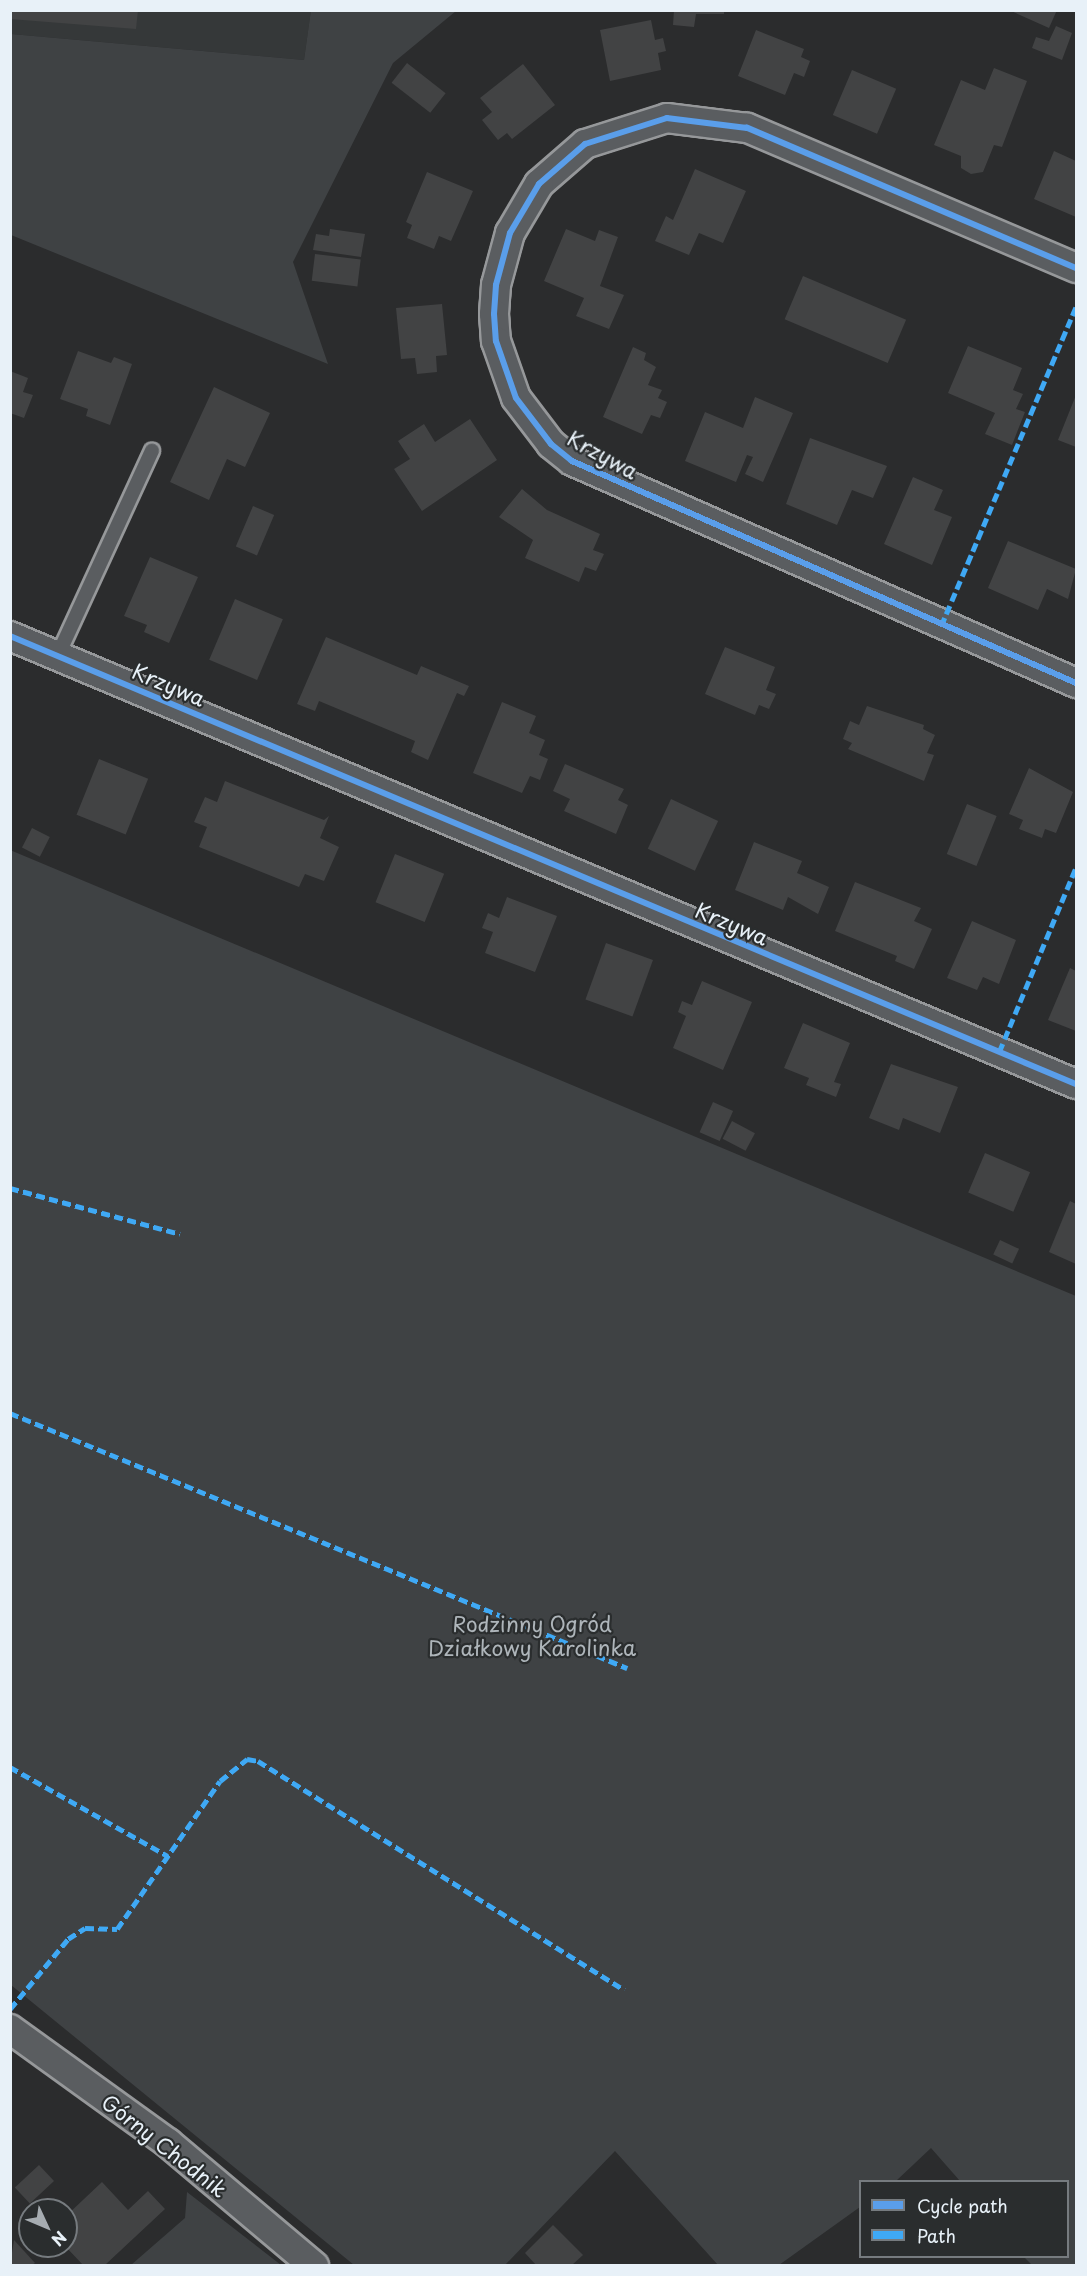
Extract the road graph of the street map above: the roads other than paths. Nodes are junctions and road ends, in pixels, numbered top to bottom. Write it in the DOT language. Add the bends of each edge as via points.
graph roads {
  1 [pos="1077,268"];
  2 [pos="152,451"];
  3 [pos="10,636"];
  4 [pos="58,656"];
  5 [pos="1077,683"];
  6 [pos="1077,1084"];
  7 [pos="10,2030"];
  8 [pos="314,2265"];
  1 -- 5 [label="street, Krzywa" via="747,128 667,118 585,144 539,184 521,210 502,257 494,314 496,342 516,398 551,444 572,461"];
  2 -- 4 [label="lane"];
  3 -- 4 [label="street, Krzywa"];
  4 -- 6 [label="street, Krzywa"];
  7 -- 8 [label="street, Górny Chodnik" via="168,2143"];
}
